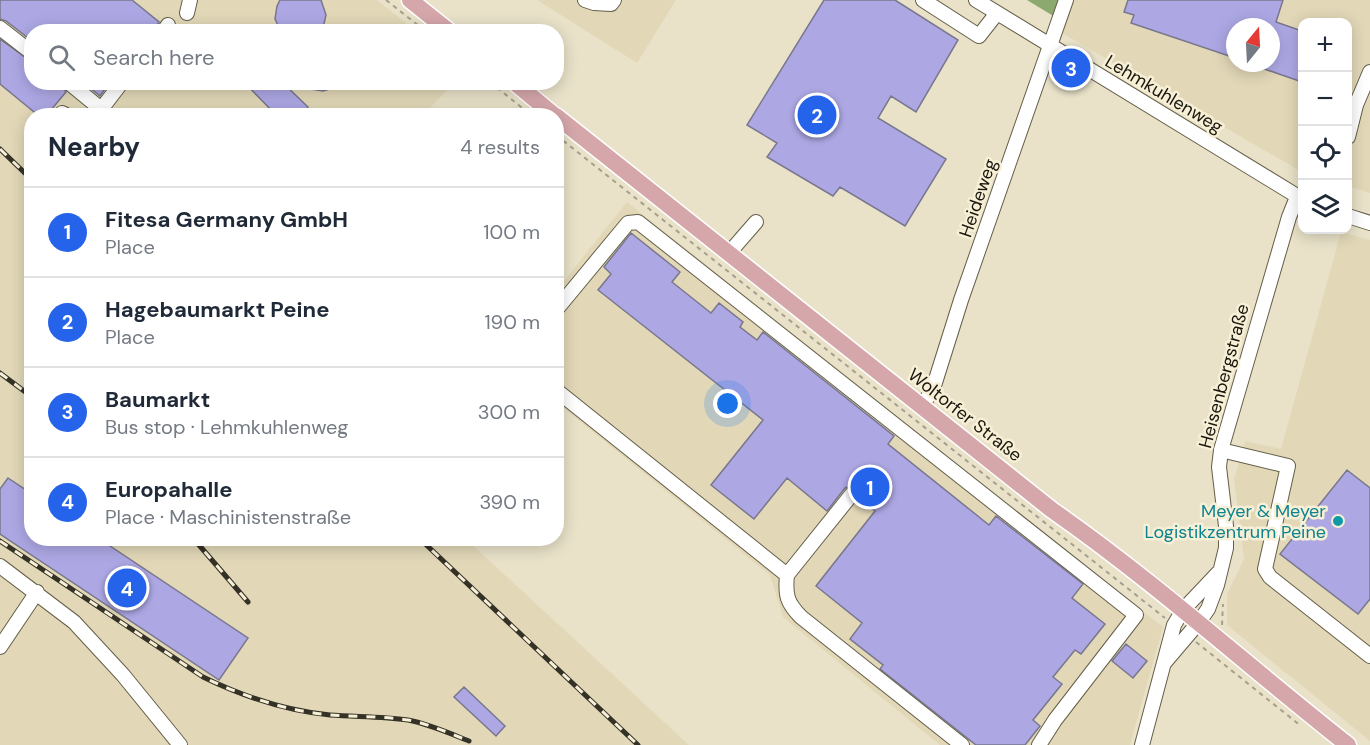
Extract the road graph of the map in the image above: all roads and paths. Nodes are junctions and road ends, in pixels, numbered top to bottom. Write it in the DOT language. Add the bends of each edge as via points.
graph roads {
  1 [pos="386,0"];
  2 [pos="410,0"];
  3 [pos="585,0"];
  4 [pos="615,0"];
  5 [pos="923,0"];
  6 [pos="976,0"];
  7 [pos="1066,0"];
  8 [pos="997,13"];
  9 [pos="416,24"];
  10 [pos="440,24"];
  11 [pos="0,28"];
  12 [pos="1050,46"];
  13 [pos="24,47"];
  14 [pos="1370,72"];
  15 [pos="76,90"];
  16 [pos="116,90"];
  17 [pos="500,90"];
  18 [pos="524,90"];
  19 [pos="94,108"];
  20 [pos="101,108"];
  21 [pos="522,108"];
  22 [pos="546,108"];
  23 [pos="564,122"];
  24 [pos="1350,126"];
  25 [pos="564,141"];
  26 [pos="1298,197"];
  27 [pos="1298,203"];
  28 [pos="1352,218"];
  29 [pos="756,222"];
  30 [pos="1370,223"];
  31 [pos="729,253"];
  32 [pos="564,300"];
  33 [pos="564,396"];
  34 [pos="922,406"];
  35 [pos="1221,450"];
  36 [pos="852,494"];
  37 [pos="0,566"];
  38 [pos="1221,570"];
  39 [pos="787,575"];
  40 [pos="37,592"];
  41 [pos="1223,603"];
  42 [pos="1183,610"];
  43 [pos="1199,622"];
  44 [pos="1174,625"];
  45 [pos="1215,635"];
  46 [pos="1187,636"];
  47 [pos="0,647"];
  48 [pos="1204,648"];
  49 [pos="1370,656"];
  50 [pos="1165,662"];
  51 [pos="1306,730"];
  52 [pos="1047,742"];
  53 [pos="180,745"];
  54 [pos="962,745"];
  55 [pos="1142,745"];
  56 [pos="1348,745"];
  1 -- 9 [label="path"];
  2 -- 10 [label="main road"];
  3 -- 4 [label="street" via="611,4"];
  5 -- 8 [label="street" via="979,36"];
  6 -- 8 [label="street, Lehmkuhlenweg"];
  7 -- 12 [label="street, Heideweg"];
  8 -- 12 [label="street, Lehmkuhlenweg"];
  11 -- 13 [label="street"];
  12 -- 26 [label="street, Lehmkuhlenweg"];
  12 -- 34 [label="street, Heideweg" via="933,389"];
  14 -- 24 [label="street"];
  15 -- 19 [label="street"];
  16 -- 20 [label="street"];
  17 -- 21 [label="path"];
  18 -- 22 [label="main road, Woltorfer Straße"];
  23 -- 31 [label="main road, Woltorfer Straße"];
  25 -- 44 [label="path"];
  27 -- 35 [label="street, Heisenbergstraße" via="1282,240"];
  28 -- 30 [label="street"];
  29 -- 31 [label="street"];
  31 -- 34 [label="main road, Woltorfer Straße"];
  32 -- 52 [label="street" via="628,223 638,222 1136,615 1055,720"];
  33 -- 39 [label="street"];
  34 -- 42 [label="main road, Woltorfer Straße"];
  35 -- 38 [label="street, Heisenbergstraße" via="1226,548"];
  35 -- 49 [label="street" via="1288,466 1265,569"];
  36 -- 39 [label="street"];
  37 -- 40 [label="street"];
  38 -- 42 [label="street"];
  38 -- 43 [label="street, Heisenbergstraße" via="1208,609"];
  39 -- 54 [label="street" via="790,606 801,617"];
  40 -- 47 [label="street"];
  40 -- 53 [label="street" via="74,622"];
  41 -- 45 [label="path" via="1224,623"];
  42 -- 43 [label="main road, Woltorfer Straße"];
  42 -- 44 [label="street"];
  43 -- 45 [label="main road, Woltorfer Straße"];
  43 -- 46 [label="street, Heisenbergstraße"];
  44 -- 50 [label="street"];
  45 -- 48 [label="path"];
  45 -- 56 [label="main road, Woltorfer Straße"];
  46 -- 48 [label="path"];
  46 -- 50 [label="street, Heisenbergstraße"];
  48 -- 51 [label="path"];
  50 -- 55 [label="street"];
}
